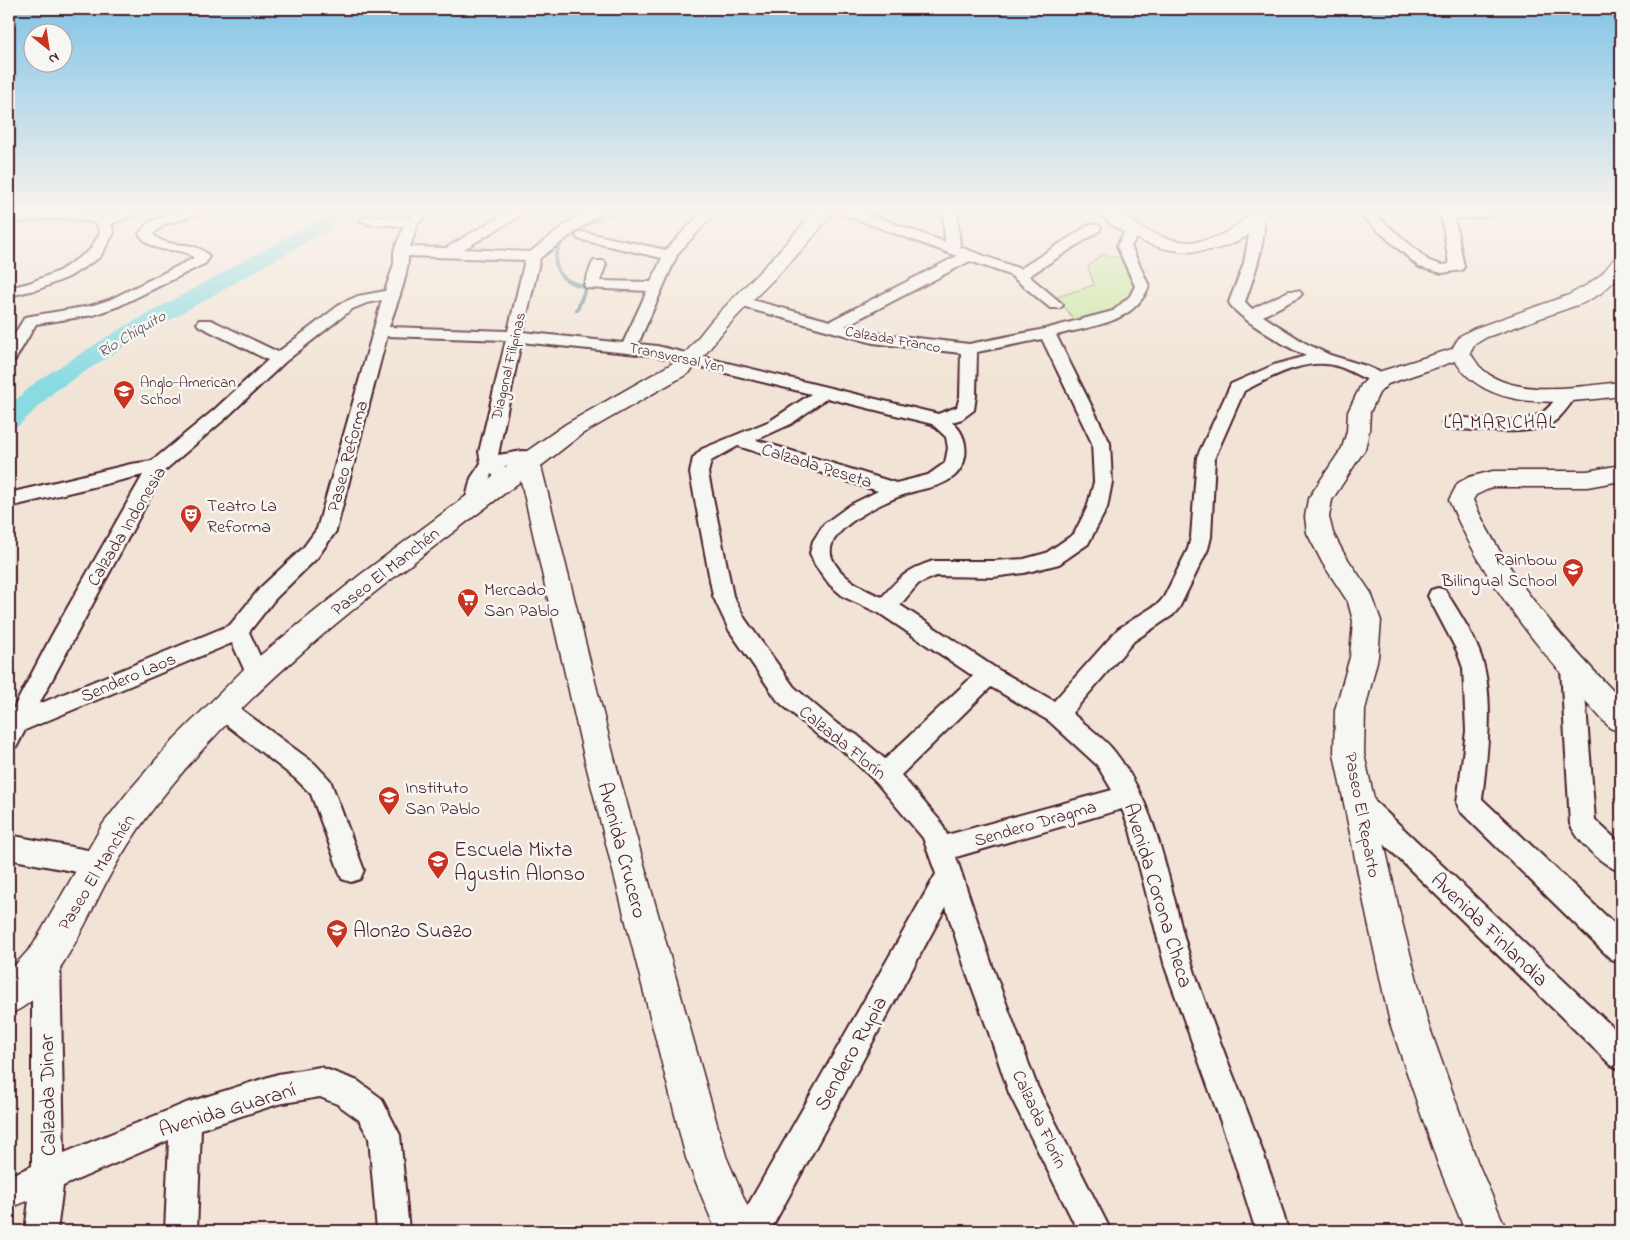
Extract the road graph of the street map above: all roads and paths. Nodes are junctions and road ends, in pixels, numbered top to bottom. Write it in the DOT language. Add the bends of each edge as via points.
graph roads {
  1 [pos="72,269"];
  2 [pos="186,269"];
  3 [pos="401,269"];
  4 [pos="530,269"];
  5 [pos="597,269"];
  6 [pos="664,269"];
  7 [pos="772,269"];
  8 [pos="943,269"];
  9 [pos="1005,269"];
  10 [pos="1030,269"];
  11 [pos="1134,269"];
  12 [pos="1249,269"];
  13 [pos="1618,269"];
  14 [pos="1020,275"];
  15 [pos="657,287"];
  16 [pos="13,291"];
  17 [pos="393,294"];
  18 [pos="1294,294"];
  19 [pos="741,302"];
  20 [pos="1055,305"];
  21 [pos="1250,316"];
  22 [pos="30,320"];
  23 [pos="205,323"];
  24 [pos="831,327"];
  25 [pos="380,331"];
  26 [pos="1047,333"];
  27 [pos="514,336"];
  28 [pos="630,346"];
  29 [pos="968,350"];
  30 [pos="1460,353"];
  31 [pos="9,357"];
  32 [pos="280,358"];
  33 [pos="1324,358"];
  34 [pos="692,359"];
  35 [pos="1380,379"];
  36 [pos="1621,389"];
  37 [pos="822,393"];
  38 [pos="1569,394"];
  39 [pos="938,420"];
  40 [pos="1451,423"];
  41 [pos="737,440"];
  42 [pos="516,465"];
  43 [pos="157,467"];
  44 [pos="1621,473"];
  45 [pos="897,490"];
  46 [pos="9,500"];
  47 [pos="1438,596"];
  48 [pos="886,607"];
  49 [pos="238,631"];
  50 [pos="1572,668"];
  51 [pos="257,674"];
  52 [pos="988,675"];
  53 [pos="223,709"];
  54 [pos="1057,714"];
  55 [pos="1621,719"];
  56 [pos="14,731"];
  57 [pos="885,774"];
  58 [pos="1129,796"];
  59 [pos="1359,803"];
  60 [pos="9,847"];
  61 [pos="1621,860"];
  62 [pos="945,862"];
  63 [pos="98,864"];
  64 [pos="350,870"];
  65 [pos="1621,949"];
  66 [pos="46,958"];
  67 [pos="9,996"];
  68 [pos="1621,1055"];
  69 [pos="186,1118"];
  70 [pos="48,1175"];
  71 [pos="9,1192"];
  72 [pos="42,1231"];
  73 [pos="181,1231"];
  74 [pos="393,1231"];
  75 [pos="738,1231"];
  76 [pos="752,1231"];
  77 [pos="1095,1231"];
  78 [pos="1272,1231"];
  79 [pos="1486,1231"];
  1 -- 16 [label="street"];
  2 -- 22 [label="street" via="114,303"];
  3 -- 17 [label="street, Paseo Reforma"];
  4 -- 27 [label="street, Diagonal Filipinas"];
  5 -- 15 [label="street" via="591,285"];
  6 -- 15 [label="street"];
  7 -- 19 [label="street, Paseo El Manchén"];
  8 -- 24 [label="street"];
  9 -- 14 [label="street"];
  10 -- 14 [label="street"];
  11 -- 26 [label="street, Calzada Franco" via="1142,286 1137,298 1118,314"];
  12 -- 21 [label="street" via="1237,302"];
  13 -- 30 [label="street" via="1599,287 1564,304 1480,333 1467,340"];
  14 -- 20 [label="street"];
  15 -- 28 [label="street"];
  16 -- 22 [label="street"];
  17 -- 25 [label="street, Paseo Reforma"];
  17 -- 32 [label="street, Calzada Indonesia" via="363,299 346,306"];
  18 -- 21 [label="street"];
  19 -- 24 [label="street, Calzada Franco"];
  19 -- 34 [label="street, Paseo El Manchén"];
  21 -- 33 [label="street"];
  22 -- 31 [label="street"];
  23 -- 32 [label="street"];
  24 -- 29 [label="street, Calzada Franco" via="873,338"];
  25 -- 27 [label="street, Transversal Yen"];
  25 -- 49 [label="street, Paseo Reforma" via="326,531 310,553 268,593"];
  26 -- 29 [label="street, Calzada Franco"];
  26 -- 48 [label="street" via="1101,443 1103,482 1097,508 1081,539 1052,559 1024,566 933,569 911,579"];
  27 -- 28 [label="street, Transversal Yen"];
  27 -- 42 [label="street, Diagonal Filipinas" via="488,452"];
  28 -- 34 [label="street, Transversal Yen"];
  29 -- 39 [label="street" via="965,410"];
  30 -- 35 [label="street"];
  30 -- 38 [label="street" via="1469,369 1496,386 1521,394"];
  32 -- 43 [label="street, Calzada Indonesia"];
  33 -- 35 [label="street"];
  33 -- 54 [label="street" via="1286,365 1237,388 1206,457 1201,537 1176,596 1166,609 1126,635"];
  34 -- 37 [label="street, Transversal Yen"];
  34 -- 42 [label="street, Paseo El Manchén"];
  35 -- 59 [label="street, Paseo El Reparto" via="1369,390 1359,412 1353,449 1320,499 1317,517 1320,533 1332,557 1362,600 1367,621 1364,657 1350,710 1349,754"];
  36 -- 38 [label="street"];
  37 -- 39 [label="street, Transversal Yen"];
  37 -- 41 [label="street, Calzada Florín" via="804,409 778,424"];
  38 -- 40 [label="street" via="1546,419 1531,423"];
  39 -- 45 [label="street, Avenida Corona Checa" via="952,431 957,458 947,473"];
  41 -- 45 [label="street, Calzada Peseta"];
  41 -- 57 [label="street, Calzada Florín" via="702,458 698,472 723,596 737,624 786,694"];
  42 -- 51 [label="street, Paseo El Manchén"];
  42 -- 75 [label="street, Avenida Crucero" via="600,761 706,1158"];
  43 -- 46 [label="street" via="130,470"];
  43 -- 56 [label="street, Calzada Indonesia"];
  44 -- 50 [label="street" via="1587,479 1493,479 1467,489 1461,500 1471,526 1515,598"];
  45 -- 48 [label="street, Avenida Corona Checa" via="828,529 820,543 820,558 838,582 871,603"];
  47 -- 65 [label="street" via="1468,650 1474,668 1478,731 1469,803"];
  48 -- 52 [label="street, Avenida Corona Checa"];
  49 -- 51 [label="street"];
  49 -- 56 [label="street, Sendero Laos"];
  50 -- 55 [label="street"];
  50 -- 61 [label="street" via="1583,824"];
  51 -- 53 [label="street, Paseo El Manchén"];
  52 -- 54 [label="street, Avenida Corona Checa"];
  52 -- 57 [label="street"];
  53 -- 63 [label="street, Paseo El Manchén" via="139,802"];
  53 -- 64 [label="street" via="305,770 321,788"];
  54 -- 58 [label="street, Avenida Corona Checa" via="1105,758"];
  57 -- 62 [label="street, Calzada Florín" via="932,830"];
  58 -- 62 [label="street, Sendero Dragma"];
  58 -- 78 [label="street, Avenida Corona Checa" via="1142,830 1179,967 1244,1139"];
  59 -- 68 [label="street, Avenida Finlandia"];
  59 -- 79 [label="street, Paseo El Reparto" via="1409,1023 1458,1164"];
  60 -- 63 [label="street"];
  62 -- 76 [label="street, Sendero Rupia"];
  62 -- 77 [label="street, Calzada Florín" via="1024,1093"];
  63 -- 66 [label="street, Paseo El Manchén"];
  66 -- 67 [label="street, Paseo El Manchén"];
  66 -- 70 [label="street, Calzada Dinar"];
  69 -- 70 [label="street, Avenida Guaraní"];
  69 -- 73 [label="street"];
  69 -- 74 [label="street, Avenida Guaraní" via="287,1088 320,1082 347,1092 370,1109 384,1135"];
  70 -- 71 [label="street, Avenida Guaraní"];
  70 -- 72 [label="street, Calzada Dinar"];
}
